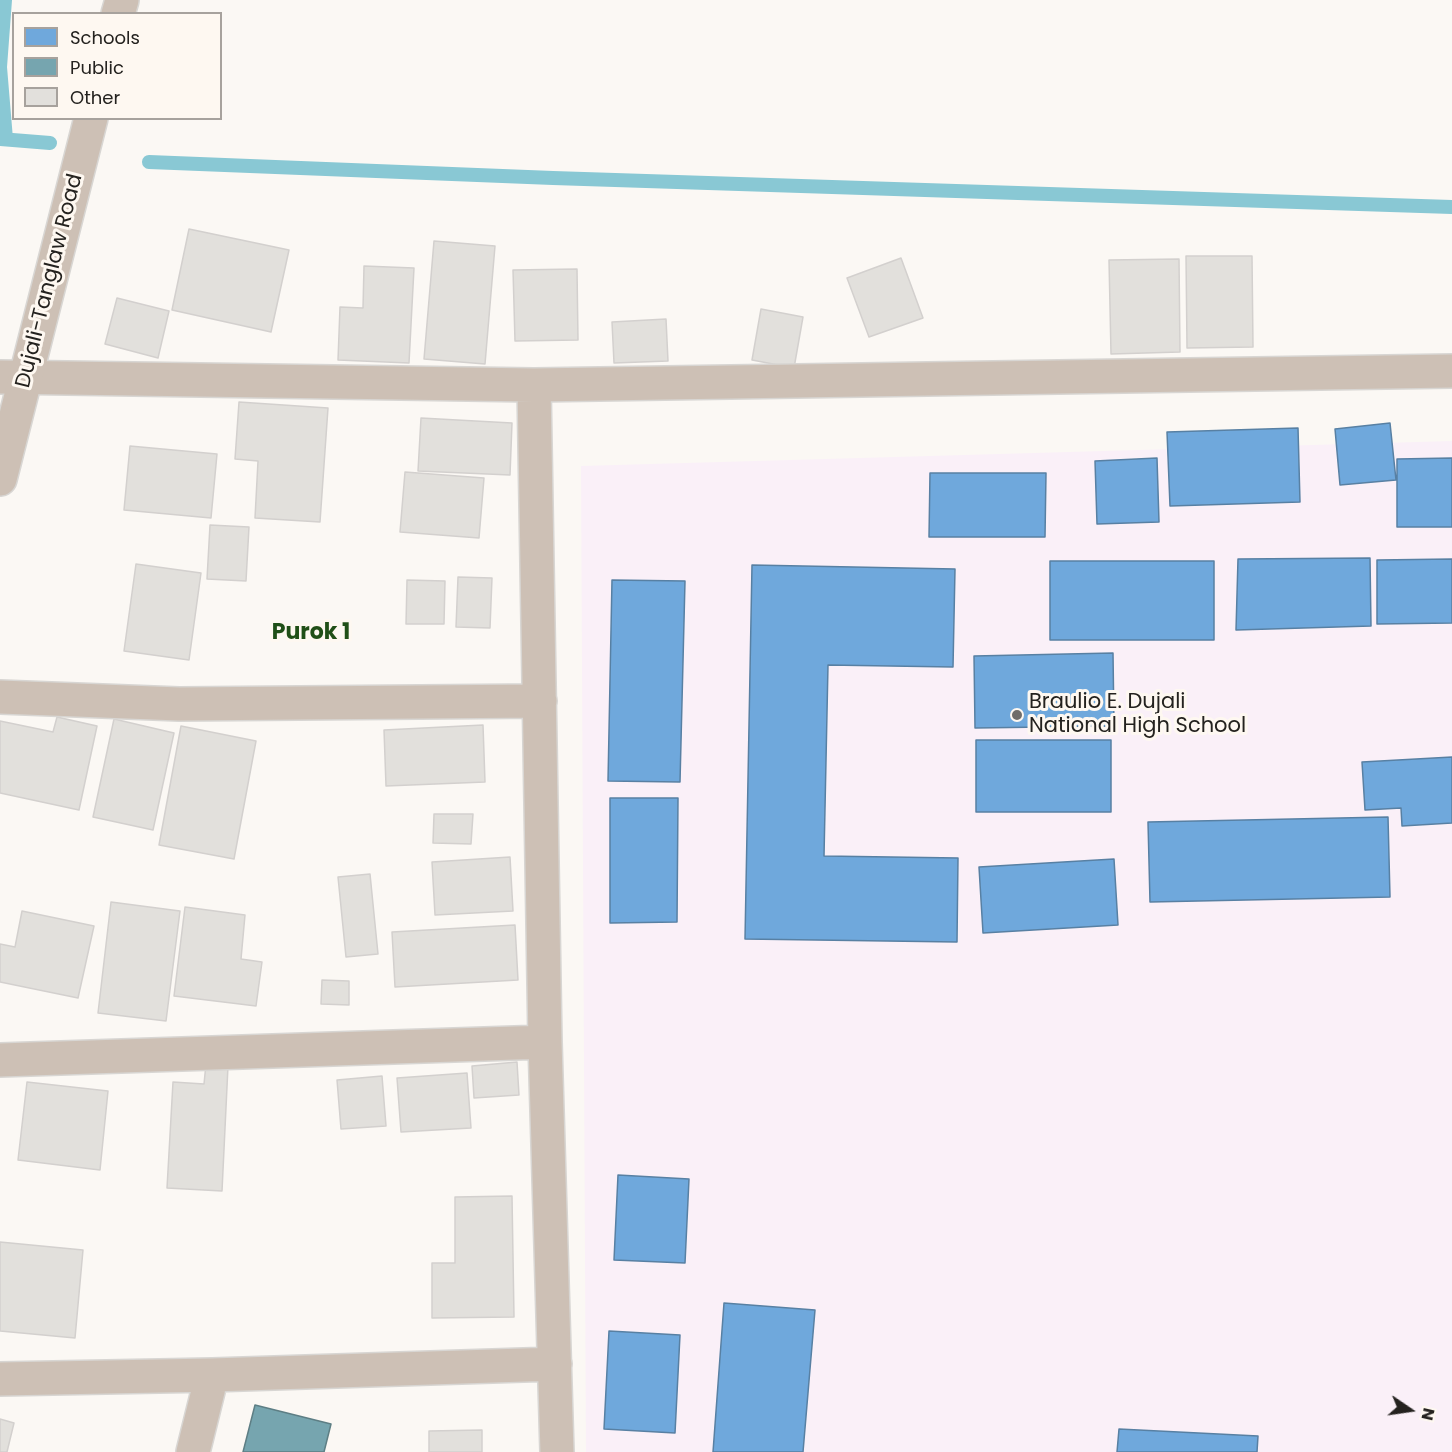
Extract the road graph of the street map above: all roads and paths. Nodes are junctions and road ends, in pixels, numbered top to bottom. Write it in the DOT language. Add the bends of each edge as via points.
graph roads {
  1 [pos="91,120"];
  2 [pos="1452,371"];
  3 [pos="13,376"];
  4 [pos="534,385"];
  5 [pos="0,479"];
  6 [pos="0,697"];
  7 [pos="540,701"];
  8 [pos="545,1042"];
  9 [pos="0,1060"];
  10 [pos="555,1364"];
  11 [pos="212,1375"];
  12 [pos="0,1379"];
  13 [pos="193,1452"];
  14 [pos="558,1452"];
  1 -- 3 [label="street, Dujali-Tanglaw Road"];
  2 -- 4 [label="street"];
  3 -- 4 [label="street"];
  3 -- 5 [label="street, Dujali-Tanglaw Road"];
  4 -- 7 [label="street"];
  6 -- 7 [label="street" via="179,704"];
  7 -- 8 [label="street"];
  8 -- 9 [label="street"];
  8 -- 10 [label="street"];
  10 -- 11 [label="street"];
  10 -- 14 [label="street"];
  11 -- 12 [label="street"];
  11 -- 13 [label="street"];
}
